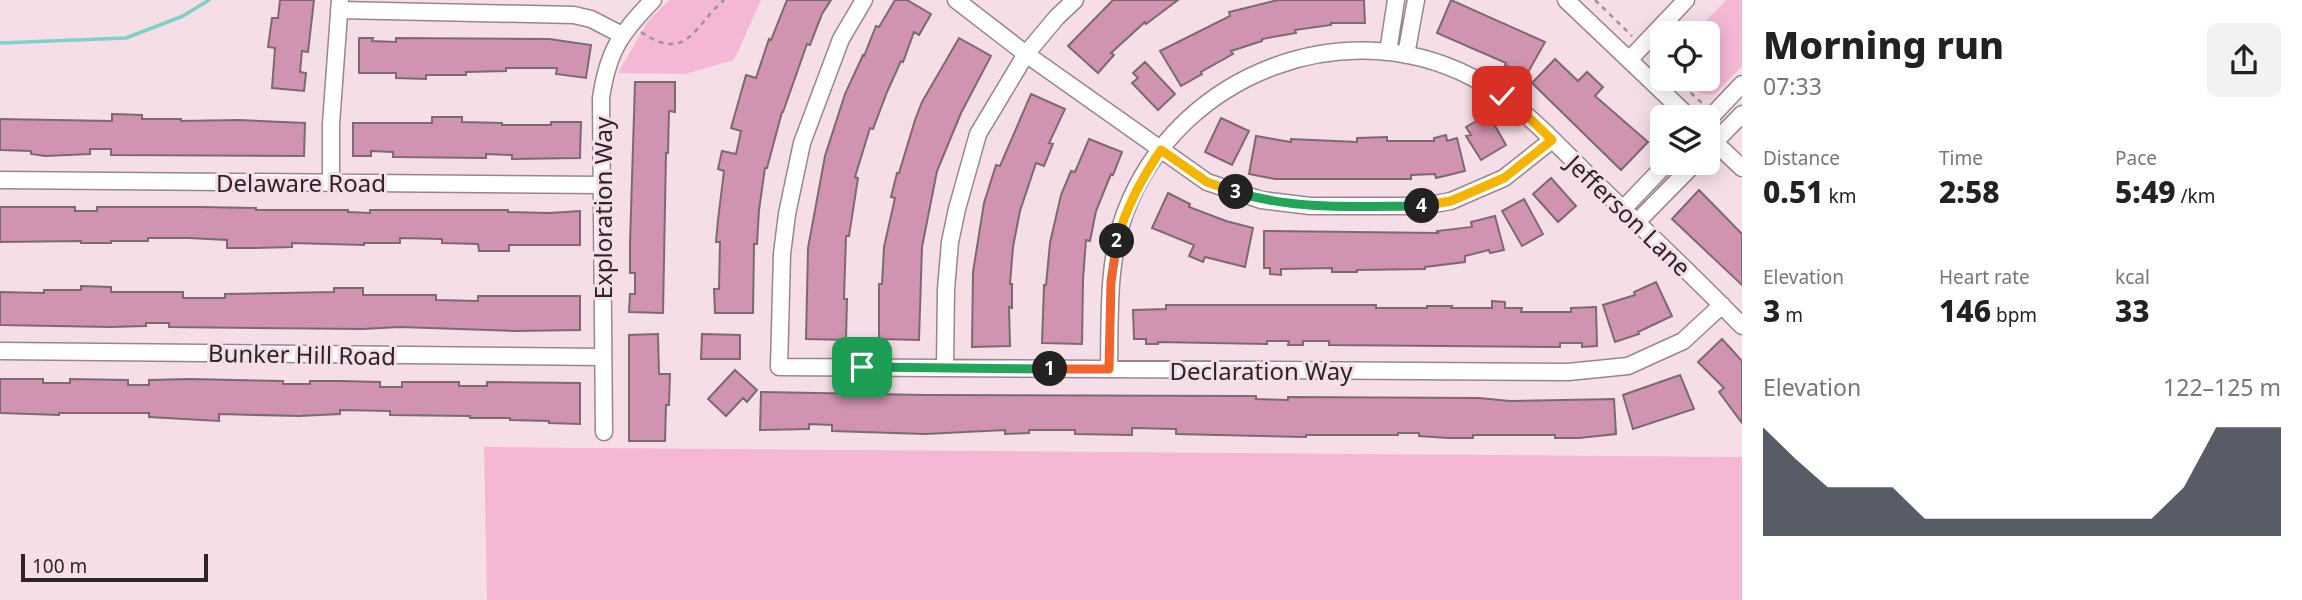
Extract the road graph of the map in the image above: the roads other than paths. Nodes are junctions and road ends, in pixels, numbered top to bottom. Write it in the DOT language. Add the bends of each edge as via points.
graph roads {
  1 [pos="653,0"];
  2 [pos="864,0"];
  3 [pos="956,0"];
  4 [pos="1075,0"];
  5 [pos="1396,0"];
  6 [pos="1416,0"];
  7 [pos="1566,0"];
  8 [pos="1686,0"];
  9 [pos="339,5"];
  10 [pos="626,30"];
  11 [pos="1388,52"];
  12 [pos="1027,54"];
  13 [pos="1406,55"];
  14 [pos="1629,60"];
  15 [pos="1742,84"];
  16 [pos="1676,105"];
  17 [pos="1715,105"];
  18 [pos="1742,114"];
  19 [pos="1720,133"];
  20 [pos="1552,140"];
  21 [pos="1161,150"];
  22 [pos="1720,150"];
  23 [pos="1742,168"];
  24 [pos="1656,175"];
  25 [pos="1683,175"];
  26 [pos="0,180"];
  27 [pos="331,182"];
  28 [pos="602,185"];
  29 [pos="1623,209"];
  30 [pos="1637,222"];
  31 [pos="1722,305"];
  32 [pos="1742,326"];
  33 [pos="0,351"];
  34 [pos="603,357"];
  35 [pos="945,368"];
  36 [pos="1109,369"];
  37 [pos="604,432"];
  1 -- 10 [label="street, Exploration Way"];
  2 -- 35 [label="street, Declaration Way" via="841,39 802,143 782,254 779,367"];
  3 -- 12 [label="street"];
  4 -- 12 [label="street"];
  5 -- 11 [label="street"];
  6 -- 13 [label="street"];
  7 -- 14 [label="street"];
  8 -- 14 [label="street"];
  9 -- 10 [label="street" via="574,15"];
  9 -- 27 [label="street"];
  10 -- 28 [label="street, Exploration Way" via="606,69 601,98"];
  11 -- 13 [label="street, Jefferson Lane"];
  11 -- 21 [label="street, Jefferson Lane" via="1334,52 1264,70 1205,104"];
  12 -- 21 [label="street"];
  12 -- 35 [label="street" via="978,134 957,209 946,289"];
  13 -- 20 [label="street, Jefferson Lane" via="1444,65 1485,84"];
  14 -- 16 [label="street"];
  15 -- 17 [label="street"];
  18 -- 19 [label="street"];
  20 -- 21 [label="street" via="1504,178 1451,201 1423,206 1310,206 1261,200 1207,182"];
  20 -- 29 [label="street, Jefferson Lane"];
  21 -- 36 [label="street, Jefferson Lane" via="1133,197 1116,245"];
  22 -- 23 [label="street"];
  24 -- 29 [label="street"];
  25 -- 30 [label="street"];
  26 -- 27 [label="street, Delaware Road"];
  27 -- 28 [label="street, Delaware Road"];
  28 -- 34 [label="street, Exploration Way"];
  29 -- 30 [label="street, Jefferson Lane"];
  30 -- 31 [label="street, Jefferson Lane"];
  31 -- 32 [label="street, Jefferson Lane"];
  31 -- 36 [label="street, Declaration Way" via="1683,341 1628,366 1568,372"];
  33 -- 34 [label="street, Bunker Hill Road"];
  34 -- 37 [label="street, Exploration Way"];
  35 -- 36 [label="street, Declaration Way"];
}
